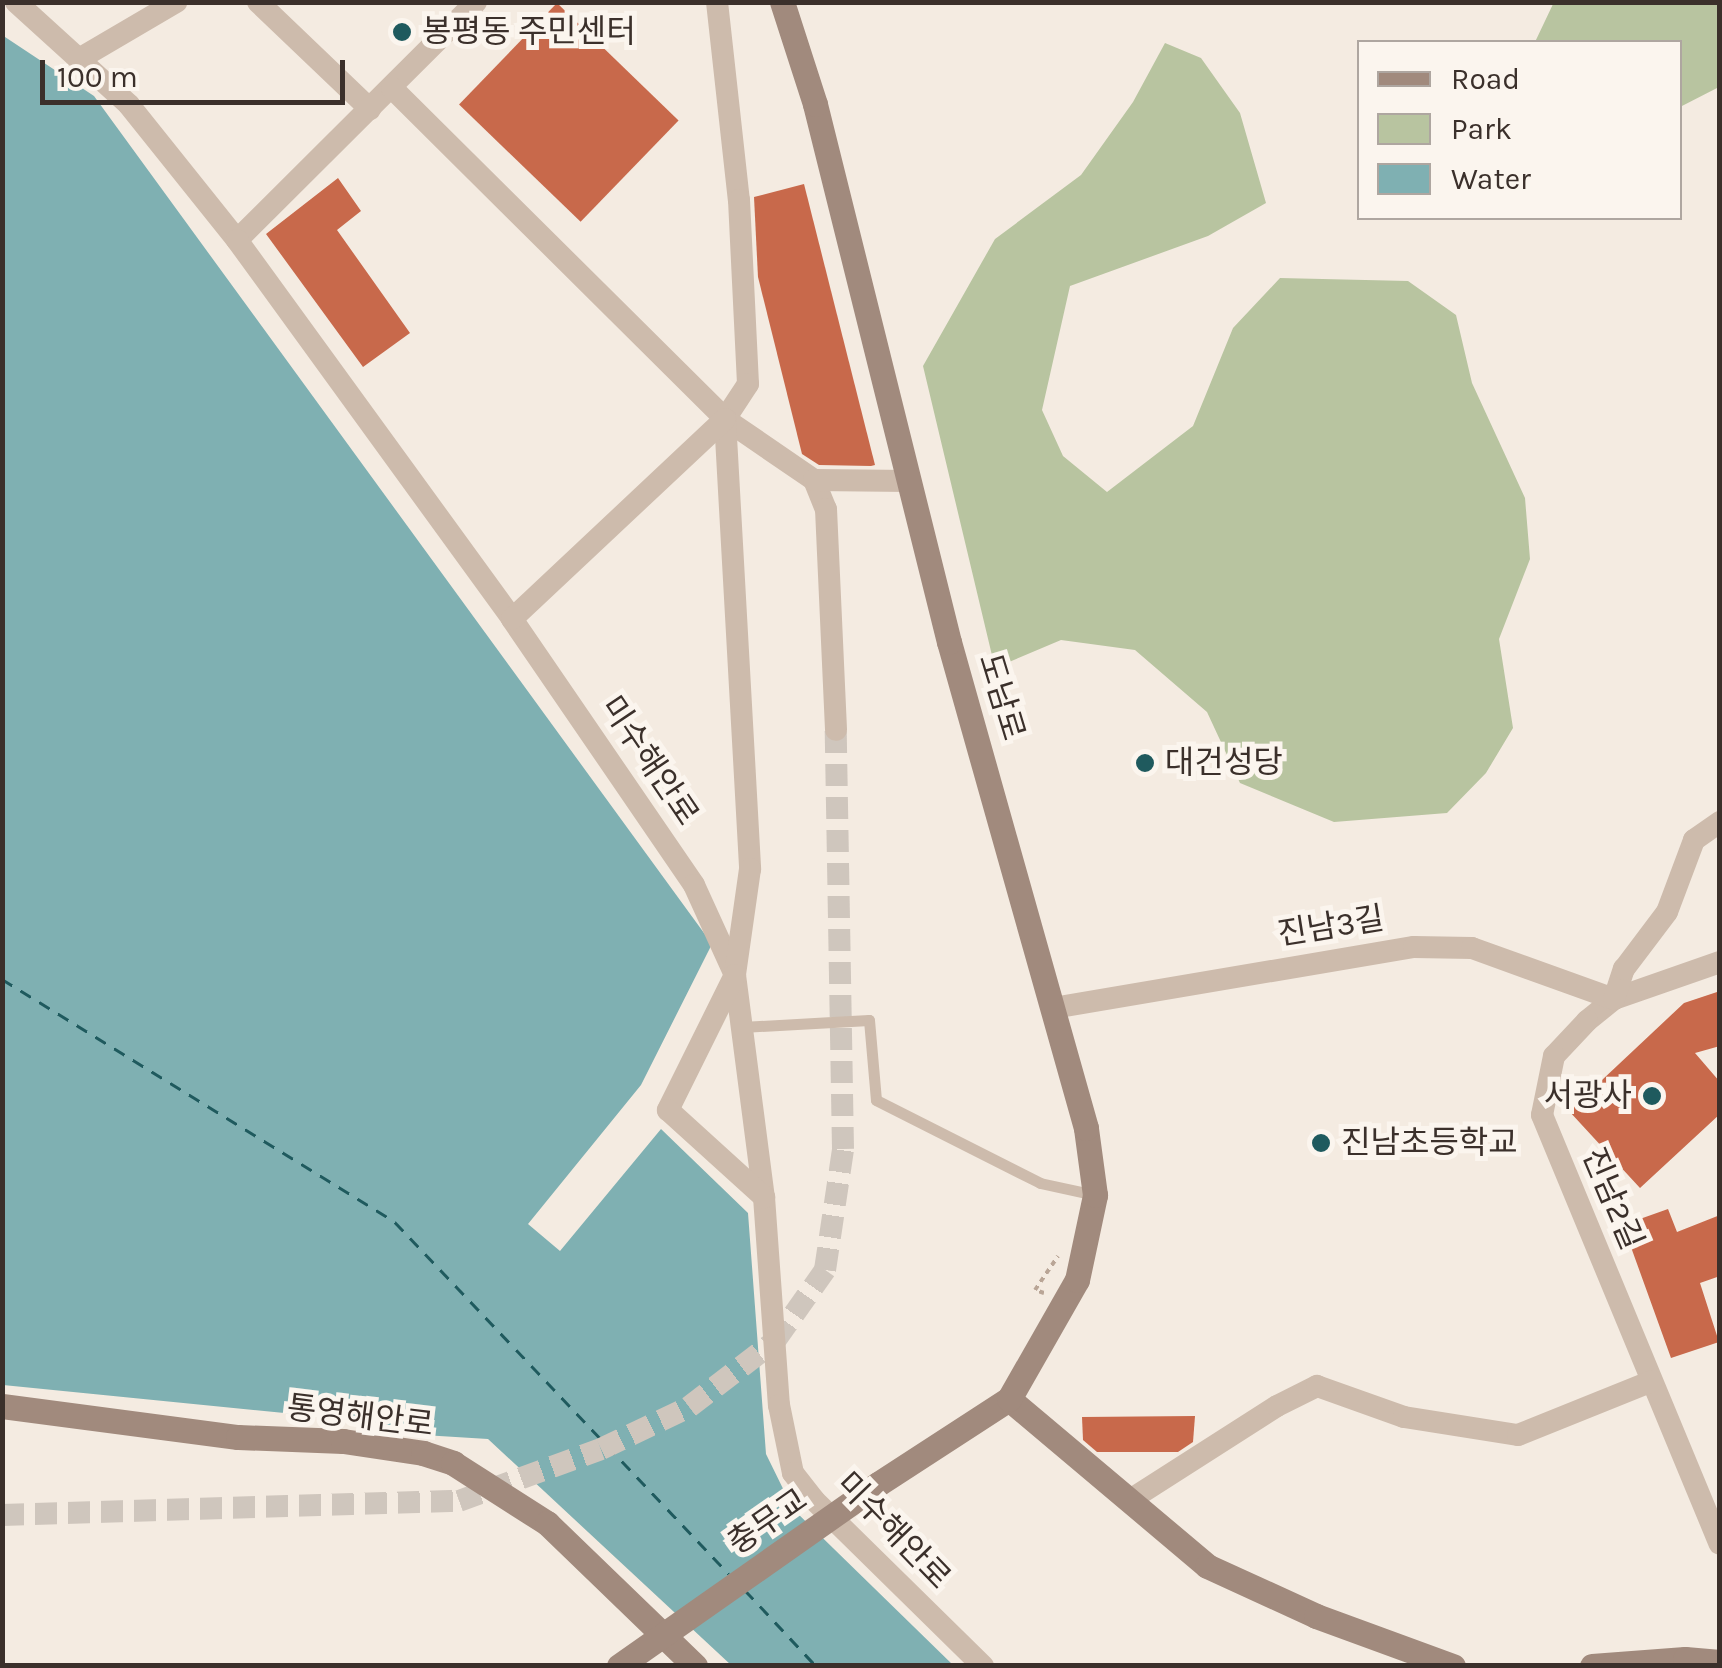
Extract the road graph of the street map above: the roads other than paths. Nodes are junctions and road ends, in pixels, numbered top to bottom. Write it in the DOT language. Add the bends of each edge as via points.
graph roads {
  1 [pos="176,2"];
  2 [pos="258,2"];
  3 [pos="476,2"];
  4 [pos="717,2"];
  5 [pos="782,2"];
  6 [pos="16,3"];
  7 [pos="79,59"];
  8 [pos="392,88"];
  9 [pos="370,109"];
  10 [pos="237,240"];
  11 [pos="725,419"];
  12 [pos="814,480"];
  13 [pos="909,481"];
  14 [pos="512,619"];
  15 [pos="836,730"];
  16 [pos="1720,822"];
  17 [pos="1720,962"];
  18 [pos="735,975"];
  19 [pos="1614,999"];
  20 [pos="1053,1008"];
  21 [pos="742,1027"];
  22 [pos="1095,1195"];
  23 [pos="764,1197"];
  24 [pos="1652,1381"];
  25 [pos="1009,1400"];
  26 [pos="2,1406"];
  27 [pos="1130,1500"];
  28 [pos="1720,1544"];
  29 [pos="1720,1662"];
  30 [pos="619,1666"];
  31 [pos="694,1666"];
  32 [pos="983,1666"];
  33 [pos="1453,1666"];
  34 [pos="1592,1666"];
  1 -- 7 [label="street"];
  2 -- 9 [label="street"];
  3 -- 8 [label="street"];
  4 -- 11 [label="street" via="748,384"];
  5 -- 13 [label="main road, 도남로"];
  6 -- 7 [label="street, 미수해안로"];
  7 -- 10 [label="street, 미수해안로" via="129,105"];
  8 -- 9 [label="street"];
  8 -- 11 [label="street"];
  9 -- 10 [label="street"];
  10 -- 14 [label="street, 미수해안로"];
  11 -- 12 [label="street"];
  11 -- 14 [label="street"];
  11 -- 18 [label="street" via="750,869"];
  12 -- 13 [label="street"];
  12 -- 15 [label="street" via="826,509"];
  13 -- 20 [label="main road, 도남로"];
  14 -- 18 [label="street, 미수해안로" via="694,885"];
  16 -- 19 [label="street" via="1694,840 1667,912 1624,968"];
  17 -- 19 [label="street, 진남2길"];
  18 -- 21 [label="street, 미수해안로"];
  18 -- 23 [label="street" via="668,1110"];
  19 -- 20 [label="street, 진남3길" via="1472,948 1414,947"];
  19 -- 24 [label="street, 진남2길" via="1554,1056 1542,1115"];
  20 -- 22 [label="main road, 도남로" via="1086,1128"];
  21 -- 22 [label="lane" via="869,1020 876,1100 1040,1184"];
  21 -- 23 [label="street, 미수해안로"];
  22 -- 25 [label="main road, 도남로" via="1076,1280"];
  23 -- 32 [label="street, 미수해안로" via="779,1405 794,1472 814,1500"];
  24 -- 27 [label="street" via="1518,1435 1404,1418 1317,1386"];
  24 -- 28 [label="street, 진남2길"];
  25 -- 27 [label="main road"];
  25 -- 30 [label="main road, 충무교"];
  26 -- 31 [label="main road, 통영해안로" via="238,1436 343,1441 452,1463 547,1522"];
  27 -- 33 [label="main road" via="1207,1566 1316,1616"];
  29 -- 34 [label="main road"];
}
